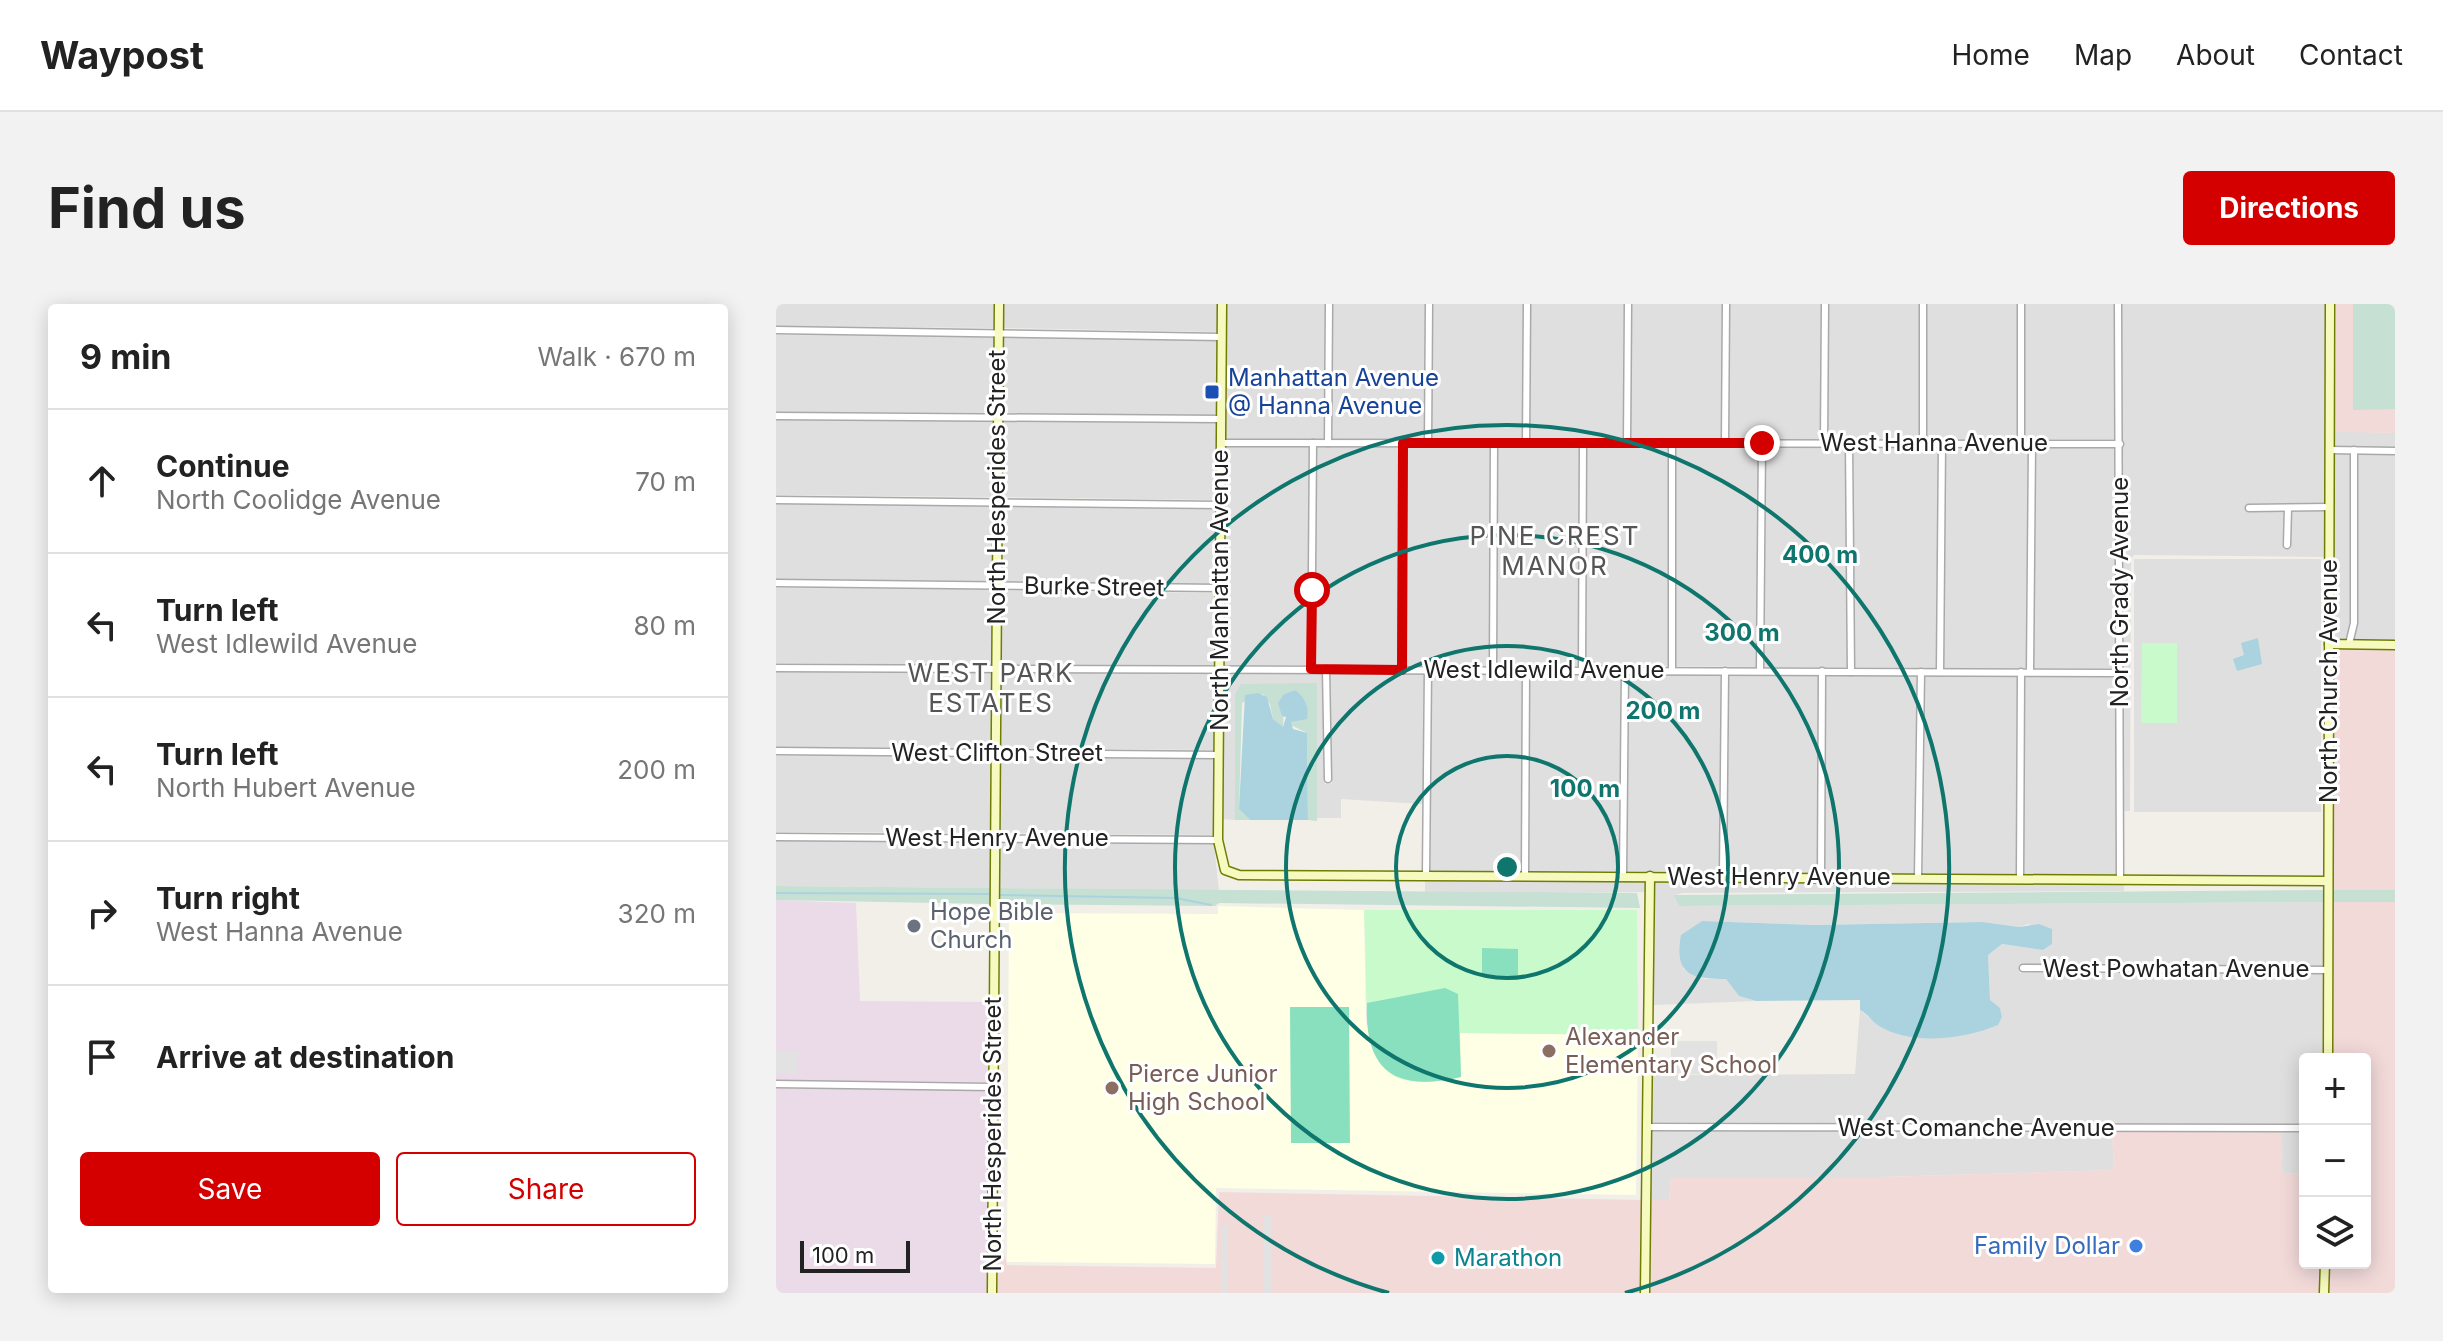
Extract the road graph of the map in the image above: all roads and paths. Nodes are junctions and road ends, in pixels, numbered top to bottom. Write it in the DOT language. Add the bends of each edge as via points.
graph roads {
  1 [pos="999,304"];
  2 [pos="1222,304"];
  3 [pos="1329,304"];
  4 [pos="1429,304"];
  5 [pos="1527,304"];
  6 [pos="1628,304"];
  7 [pos="1726,304"];
  8 [pos="1825,304"];
  9 [pos="1923,304"];
  10 [pos="2021,304"];
  11 [pos="2118,304"];
  12 [pos="2330,304"];
  13 [pos="776,330"];
  14 [pos="999,332"];
  15 [pos="1222,337"];
  16 [pos="776,416"];
  17 [pos="998,417"];
  18 [pos="1221,419"];
  19 [pos="1221,443"];
  20 [pos="1313,443"];
  21 [pos="1328,443"];
  22 [pos="1403,443"];
  23 [pos="1428,443"];
  24 [pos="1494,443"];
  25 [pos="1526,443"];
  26 [pos="1583,443"];
  27 [pos="1627,443"];
  28 [pos="1672,443"];
  29 [pos="1725,443"];
  30 [pos="1762,443"];
  31 [pos="1824,443"];
  32 [pos="1849,443"];
  33 [pos="1923,443"];
  34 [pos="1942,443"];
  35 [pos="2021,444"];
  36 [pos="2032,444"];
  37 [pos="2120,444"];
  38 [pos="2330,450"];
  39 [pos="2354,450"];
  40 [pos="2395,451"];
  41 [pos="776,500"];
  42 [pos="997,501"];
  43 [pos="1220,505"];
  44 [pos="2329,507"];
  45 [pos="2249,508"];
  46 [pos="2288,508"];
  47 [pos="2287,545"];
  48 [pos="1312,571"];
  49 [pos="776,583"];
  50 [pos="996,585"];
  51 [pos="1220,588"];
  52 [pos="1312,590"];
  53 [pos="2329,644"];
  54 [pos="2349,644"];
  55 [pos="2395,645"];
  56 [pos="776,668"];
  57 [pos="996,669"];
  58 [pos="1219,669"];
  59 [pos="1311,669"];
  60 [pos="1326,669"];
  61 [pos="1402,670"];
  62 [pos="1428,670"];
  63 [pos="1493,670"];
  64 [pos="1526,670"];
  65 [pos="1582,670"];
  66 [pos="1625,671"];
  67 [pos="1672,671"];
  68 [pos="1725,671"];
  69 [pos="1760,671"];
  70 [pos="1822,671"];
  71 [pos="1851,672"];
  72 [pos="1921,672"];
  73 [pos="1940,672"];
  74 [pos="2021,672"];
  75 [pos="2030,672"];
  76 [pos="2121,673"];
  77 [pos="776,751"];
  78 [pos="995,752"];
  79 [pos="1219,755"];
  80 [pos="1328,779"];
  81 [pos="776,837"];
  82 [pos="994,837"];
  83 [pos="1218,840"];
  84 [pos="1230,872"];
  85 [pos="1426,875"];
  86 [pos="1525,876"];
  87 [pos="1623,876"];
  88 [pos="1650,876"];
  89 [pos="1723,877"];
  90 [pos="1821,877"];
  91 [pos="1918,878"];
  92 [pos="2020,878"];
  93 [pos="2120,879"];
  94 [pos="2328,881"];
  95 [pos="2023,968"];
  96 [pos="2329,970"];
  97 [pos="2328,1053"];
  98 [pos="776,1084"];
  99 [pos="993,1087"];
  100 [pos="1647,1127"];
  101 [pos="2299,1128"];
  102 [pos="2325,1269"];
  103 [pos="992,1293"];
  104 [pos="1645,1293"];
  105 [pos="2324,1293"];
  1 -- 14 [label="street, North Hesperides Street"];
  2 -- 15 [label="street, North Manhattan Avenue"];
  3 -- 21 [label="street"];
  4 -- 23 [label="street"];
  5 -- 25 [label="street"];
  6 -- 27 [label="street"];
  7 -- 29 [label="street"];
  8 -- 31 [label="street"];
  9 -- 33 [label="street"];
  10 -- 35 [label="street"];
  11 -- 37 [label="street, North Grady Avenue"];
  12 -- 38 [label="street, North Church Avenue"];
  13 -- 14 [label="street"];
  14 -- 15 [label="street"];
  14 -- 17 [label="street, North Hesperides Street"];
  15 -- 18 [label="street, North Manhattan Avenue"];
  16 -- 17 [label="street"];
  17 -- 18 [label="street"];
  17 -- 42 [label="street, North Hesperides Street"];
  18 -- 19 [label="street, North Manhattan Avenue"];
  19 -- 20 [label="street, West Hanna Avenue"];
  19 -- 43 [label="street, North Manhattan Avenue"];
  20 -- 21 [label="street, West Hanna Avenue"];
  20 -- 48 [label="street"];
  21 -- 22 [label="street, West Hanna Avenue"];
  22 -- 23 [label="street, West Hanna Avenue"];
  22 -- 61 [label="street"];
  23 -- 24 [label="street, West Hanna Avenue"];
  24 -- 25 [label="street, West Hanna Avenue"];
  24 -- 63 [label="street"];
  25 -- 26 [label="street, West Hanna Avenue"];
  26 -- 27 [label="street, West Hanna Avenue"];
  26 -- 65 [label="street"];
  27 -- 28 [label="street, West Hanna Avenue"];
  28 -- 29 [label="street, West Hanna Avenue"];
  28 -- 67 [label="street"];
  29 -- 30 [label="street, West Hanna Avenue"];
  30 -- 31 [label="street, West Hanna Avenue"];
  30 -- 69 [label="street"];
  31 -- 32 [label="street, West Hanna Avenue"];
  32 -- 33 [label="street, West Hanna Avenue"];
  32 -- 71 [label="street"];
  33 -- 34 [label="street, West Hanna Avenue"];
  34 -- 35 [label="street, West Hanna Avenue"];
  34 -- 73 [label="street"];
  35 -- 36 [label="street, West Hanna Avenue"];
  36 -- 37 [label="street, West Hanna Avenue"];
  36 -- 75 [label="street"];
  37 -- 76 [label="street, North Grady Avenue"];
  38 -- 39 [label="street"];
  38 -- 44 [label="street, North Church Avenue"];
  39 -- 40 [label="street"];
  39 -- 54 [label="street" via="2354,623"];
  41 -- 42 [label="street"];
  42 -- 43 [label="street"];
  42 -- 50 [label="street, North Hesperides Street"];
  43 -- 51 [label="street, North Manhattan Avenue"];
  44 -- 46 [label="street"];
  44 -- 53 [label="street, North Church Avenue"];
  45 -- 46 [label="street"];
  46 -- 47 [label="street"];
  49 -- 50 [label="street, Burke Street"];
  50 -- 51 [label="street, Burke Street"];
  50 -- 57 [label="street, North Hesperides Street"];
  51 -- 58 [label="street, North Manhattan Avenue"];
  52 -- 59 [label="street"];
  53 -- 54 [label="street"];
  53 -- 94 [label="street, North Church Avenue"];
  54 -- 55 [label="street"];
  56 -- 57 [label="street, West Idlewild Avenue"];
  57 -- 58 [label="street, West Idlewild Avenue"];
  57 -- 78 [label="street, North Hesperides Street"];
  58 -- 59 [label="street, West Idlewild Avenue"];
  58 -- 79 [label="street, North Manhattan Avenue"];
  59 -- 60 [label="street, West Idlewild Avenue"];
  60 -- 61 [label="street, West Idlewild Avenue"];
  60 -- 80 [label="street"];
  61 -- 62 [label="street, West Idlewild Avenue"];
  62 -- 63 [label="street, West Idlewild Avenue"];
  62 -- 85 [label="street"];
  63 -- 64 [label="street, West Idlewild Avenue"];
  64 -- 65 [label="street, West Idlewild Avenue"];
  64 -- 86 [label="street"];
  65 -- 66 [label="street, West Idlewild Avenue"];
  66 -- 67 [label="street, West Idlewild Avenue"];
  66 -- 87 [label="street"];
  67 -- 68 [label="street, West Idlewild Avenue"];
  68 -- 69 [label="street, West Idlewild Avenue"];
  68 -- 89 [label="street"];
  69 -- 70 [label="street, West Idlewild Avenue"];
  70 -- 71 [label="street, West Idlewild Avenue"];
  70 -- 90 [label="street"];
  71 -- 72 [label="street, West Idlewild Avenue"];
  72 -- 73 [label="street, West Idlewild Avenue"];
  72 -- 91 [label="street"];
  73 -- 74 [label="street, West Idlewild Avenue"];
  74 -- 75 [label="street, West Idlewild Avenue"];
  74 -- 92 [label="street"];
  75 -- 76 [label="street, West Idlewild Avenue"];
  76 -- 93 [label="street, North Grady Avenue"];
  77 -- 78 [label="street, West Clifton Street"];
  78 -- 79 [label="street, West Clifton Street"];
  78 -- 82 [label="street, North Hesperides Street"];
  79 -- 83 [label="street, North Manhattan Avenue"];
  81 -- 82 [label="street, West Henry Avenue"];
  82 -- 83 [label="street, West Henry Avenue"];
  82 -- 99 [label="street, North Hesperides Street"];
  83 -- 84 [label="street, North Manhattan Avenue" via="1220,858"];
  84 -- 85 [label="street, West Henry Avenue"];
  85 -- 86 [label="street, West Henry Avenue"];
  86 -- 87 [label="street, West Henry Avenue"];
  87 -- 88 [label="street, West Henry Avenue"];
  88 -- 89 [label="street, West Henry Avenue"];
  88 -- 100 [label="street"];
  89 -- 90 [label="street, West Henry Avenue"];
  90 -- 91 [label="street, West Henry Avenue"];
  91 -- 92 [label="street, West Henry Avenue"];
  92 -- 93 [label="street, West Henry Avenue"];
  93 -- 94 [label="street, West Henry Avenue"];
  94 -- 96 [label="street, North Church Avenue"];
  95 -- 96 [label="street, West Powhatan Avenue"];
  96 -- 97 [label="street, North Church Avenue"];
  98 -- 99 [label="street"];
  99 -- 103 [label="street, North Hesperides Street"];
  100 -- 101 [label="street, West Comanche Avenue"];
  100 -- 104 [label="street"];
  102 -- 105 [label="street"];
}
